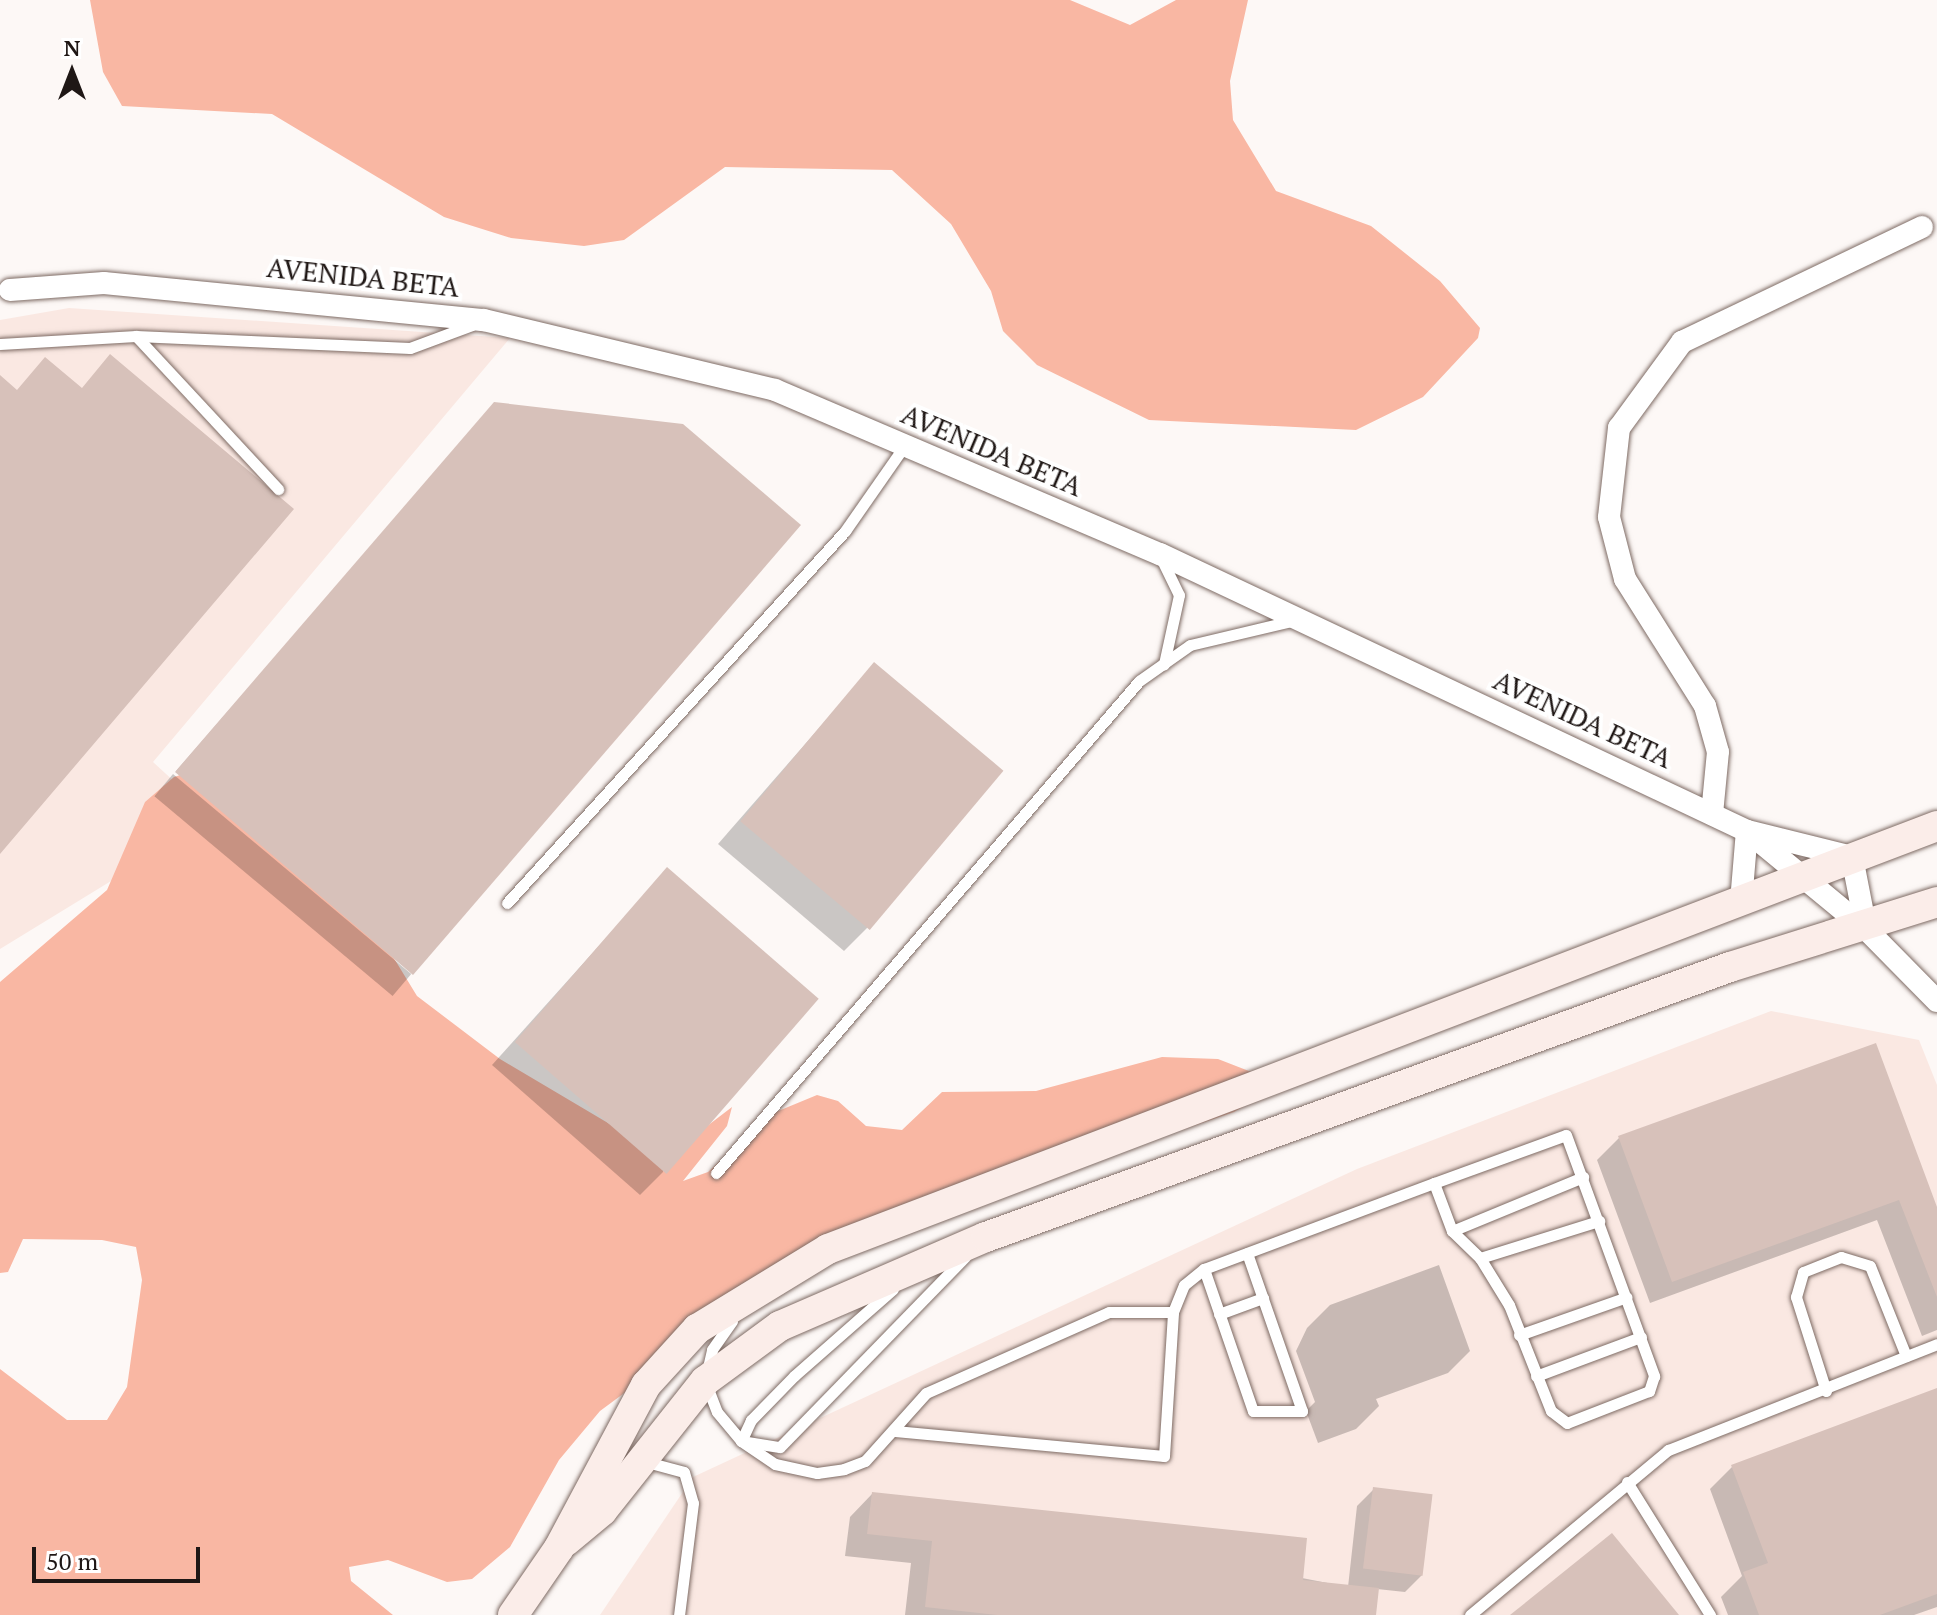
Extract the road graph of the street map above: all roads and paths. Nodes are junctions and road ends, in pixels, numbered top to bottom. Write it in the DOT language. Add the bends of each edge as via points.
graph roads {
  1 [pos="1922,227"];
  2 [pos="10,290"];
  3 [pos="484,320"];
  4 [pos="136,336"];
  5 [pos="0,344"];
  6 [pos="905,445"];
  7 [pos="278,489"];
  8 [pos="1160,554"];
  9 [pos="1301,619"];
  10 [pos="1164,664"];
  11 [pos="1712,814"];
  12 [pos="1937,826"];
  13 [pos="1747,831"];
  14 [pos="1852,857"];
  15 [pos="1801,877"];
  16 [pos="1741,902"];
  17 [pos="1937,902"];
  18 [pos="507,903"];
  19 [pos="1866,929"];
  20 [pos="1937,1001"];
  21 [pos="716,1173"];
  22 [pos="1583,1177"];
  23 [pos="1434,1183"];
  24 [pos="1599,1221"];
  25 [pos="1452,1231"];
  26 [pos="986,1237"];
  27 [pos="1247,1253"];
  28 [pos="1480,1258"];
  29 [pos="923,1262"];
  30 [pos="1204,1269"];
  31 [pos="782,1277"];
  32 [pos="1627,1297"];
  33 [pos="1263,1298"];
  34 [pos="1173,1312"];
  35 [pos="1219,1314"];
  36 [pos="1519,1335"];
  37 [pos="1641,1337"];
  38 [pos="1937,1344"];
  39 [pos="1906,1356"];
  40 [pos="1536,1376"];
  41 [pos="705,1381"];
  42 [pos="1826,1391"];
  43 [pos="895,1431"];
  44 [pos="741,1441"];
  45 [pos="639,1459"];
  46 [pos="1627,1482"];
  47 [pos="559,1548"];
  48 [pos="513,1615"];
  49 [pos="679,1615"];
  50 [pos="1470,1615"];
  51 [pos="1710,1615"];
  1 -- 11 [label="street" via="1682,342 1619,428 1609,517 1625,579 1705,706 1718,752"];
  2 -- 3 [label="street, AVENIDA BETA" via="104,283"];
  3 -- 4 [label="lane" via="410,348"];
  3 -- 6 [label="street, AVENIDA BETA" via="775,390"];
  4 -- 5 [label="lane"];
  4 -- 7 [label="lane"];
  6 -- 8 [label="street, AVENIDA BETA"];
  6 -- 18 [label="lane" via="845,531"];
  8 -- 9 [label="street, AVENIDA BETA"];
  8 -- 10 [label="lane" via="1179,595"];
  9 -- 10 [label="lane" via="1190,645"];
  9 -- 11 [label="street, AVENIDA BETA"];
  10 -- 21 [label="lane" via="1139,681"];
  11 -- 13 [label="street, AVENIDA BETA"];
  12 -- 14 [label="main road"];
  13 -- 14 [label="street"];
  13 -- 15 [label="street, AVENIDA BETA"];
  13 -- 16 [label="street"];
  14 -- 15 [label="main road"];
  14 -- 19 [label="street"];
  15 -- 16 [label="main road"];
  15 -- 19 [label="street, AVENIDA BETA"];
  16 -- 31 [label="main road" via="887,1225"];
  17 -- 19 [label="main road"];
  19 -- 20 [label="street, AVENIDA BETA"];
  19 -- 26 [label="main road" via="1730,967"];
  22 -- 23 [label="lane" via="1566,1135"];
  22 -- 24 [label="lane"];
  22 -- 25 [label="lane"];
  23 -- 25 [label="lane"];
  23 -- 27 [label="lane"];
  24 -- 28 [label="lane"];
  24 -- 32 [label="lane"];
  25 -- 28 [label="lane"];
  26 -- 29 [label="main road"];
  26 -- 44 [label="lane" via="780,1447"];
  27 -- 30 [label="lane"];
  27 -- 33 [label="lane"];
  28 -- 36 [label="lane"];
  29 -- 41 [label="main road" via="780,1326"];
  29 -- 44 [label="lane" via="794,1376 751,1420"];
  30 -- 34 [label="lane" via="1184,1285"];
  30 -- 35 [label="lane"];
  31 -- 41 [label="lane" via="727,1326"];
  31 -- 47 [label="main road" via="697,1329 646,1385"];
  32 -- 36 [label="lane"];
  32 -- 37 [label="lane"];
  33 -- 35 [label="lane"];
  33 -- 35 [label="lane" via="1302,1411 1253,1411"];
  34 -- 43 [label="lane" via="1109,1312 1085,1322 926,1393"];
  34 -- 43 [label="lane" via="1164,1456"];
  36 -- 40 [label="lane"];
  37 -- 40 [label="lane"];
  37 -- 40 [label="lane" via="1654,1376 1634,1402 1567,1423 1551,1411"];
  38 -- 39 [label="lane"];
  39 -- 42 [label="lane"];
  39 -- 42 [label="lane" via="1870,1266 1841,1257 1803,1272 1796,1297"];
  41 -- 44 [label="lane" via="717,1412"];
  41 -- 45 [label="main road"];
  42 -- 46 [label="lane" via="1668,1450"];
  43 -- 44 [label="lane" via="865,1461 817,1473 775,1464"];
  45 -- 47 [label="main road" via="602,1511"];
  45 -- 49 [label="lane" via="684,1472 693,1503"];
  46 -- 50 [label="lane"];
  46 -- 51 [label="lane"];
  47 -- 48 [label="main road"];
}
